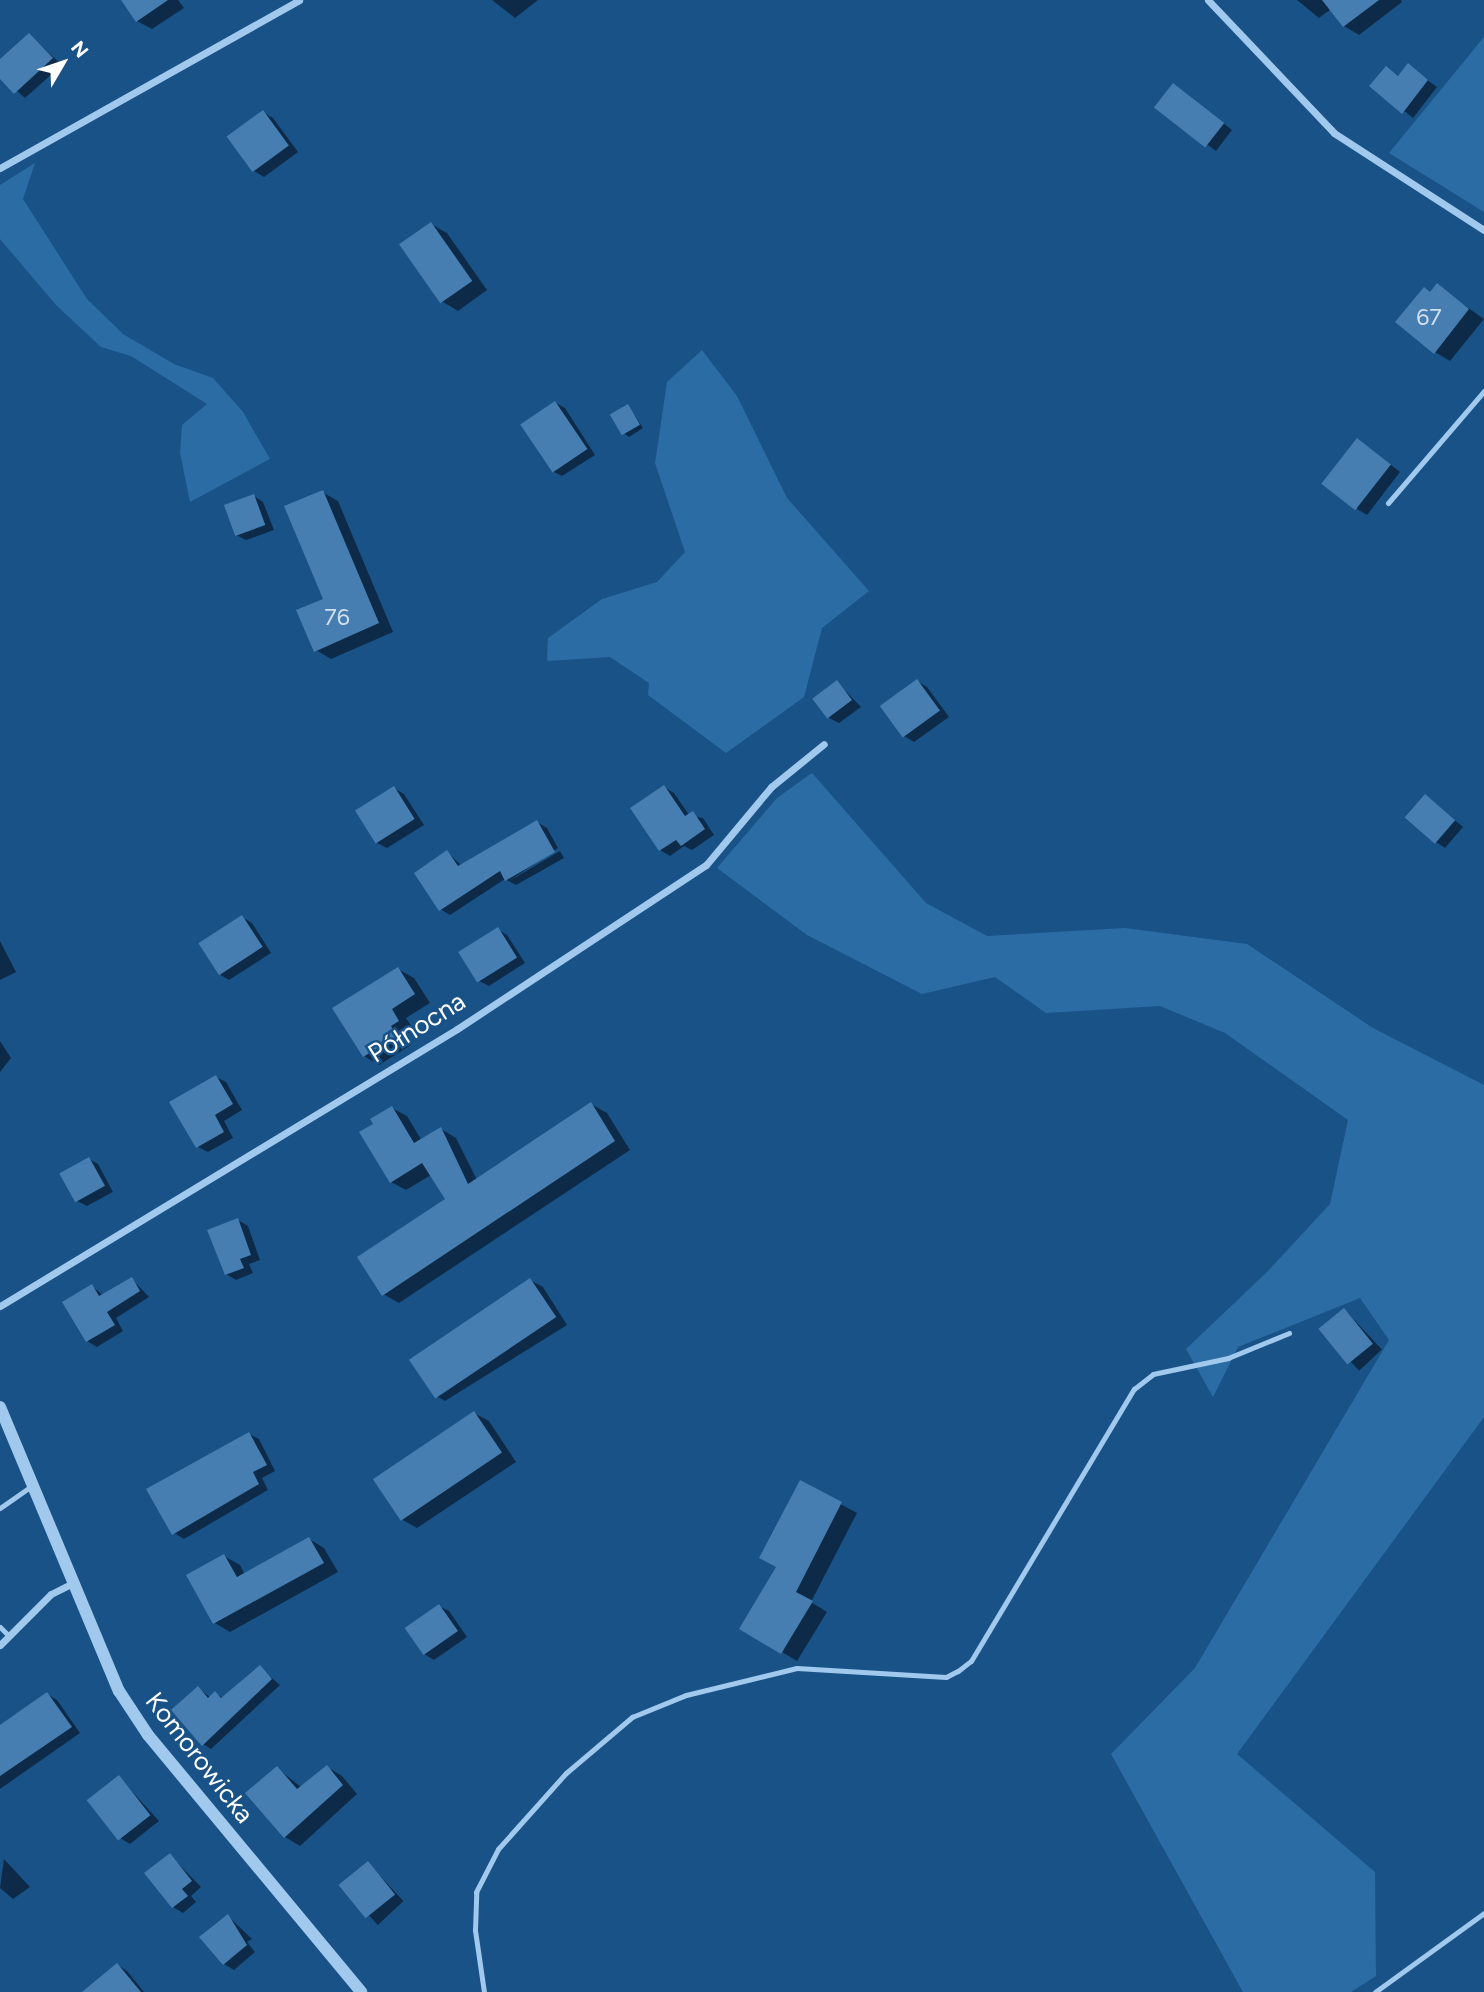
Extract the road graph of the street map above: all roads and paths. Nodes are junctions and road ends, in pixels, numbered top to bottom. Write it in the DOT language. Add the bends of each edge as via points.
graph roads {
  1 [pos="299,0"];
  2 [pos="1208,0"];
  3 [pos="0,168"];
  4 [pos="1484,230"];
  5 [pos="1484,391"];
  6 [pos="1388,503"];
  7 [pos="824,744"];
  8 [pos="0,1306"];
  9 [pos="1289,1333"];
  10 [pos="0,1407"];
  11 [pos="33,1484"];
  12 [pos="0,1508"];
  13 [pos="71,1584"];
  14 [pos="0,1627"];
  15 [pos="8,1635"];
  16 [pos="0,1645"];
  17 [pos="1484,1913"];
  18 [pos="361,1992"];
  19 [pos="484,1992"];
  20 [pos="1374,1992"];
  1 -- 3 [label="street"];
  2 -- 4 [label="street" via="1334,133"];
  5 -- 6 [label="lane"];
  7 -- 8 [label="street, Północna" via="771,787 706,865 457,1029"];
  9 -- 19 [label="lane" via="1228,1358 1153,1374 1134,1389 971,1661 958,1671 946,1677 797,1668 686,1695 632,1717 566,1773 498,1849 476,1892 475,1930"];
  10 -- 11 [label="street, Komorowicka"];
  11 -- 12 [label="lane"];
  11 -- 13 [label="street, Komorowicka"];
  13 -- 15 [label="street" via="51,1594"];
  13 -- 18 [label="street, Komorowicka" via="119,1691 148,1735"];
  14 -- 15 [label="lane"];
  15 -- 16 [label="street"];
  17 -- 20 [label="lane"];
}
